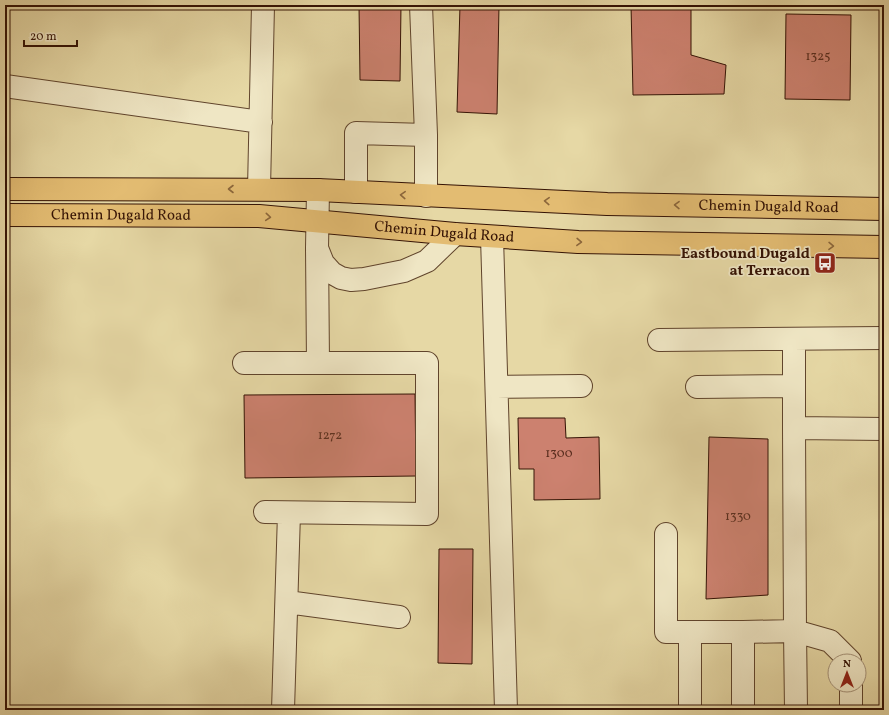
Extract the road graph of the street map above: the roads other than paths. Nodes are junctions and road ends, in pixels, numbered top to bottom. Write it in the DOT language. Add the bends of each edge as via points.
graph roads {
  1 [pos="262,5"];
  2 [pos="421,5"];
  3 [pos="5,86"];
  4 [pos="261,122"];
  5 [pos="426,135"];
  6 [pos="5,189"];
  7 [pos="259,189"];
  8 [pos="318,190"];
  9 [pos="356,192"];
  10 [pos="426,196"];
  11 [pos="884,209"];
  12 [pos="5,215"];
  13 [pos="317,221"];
  14 [pos="455,234"];
  15 [pos="492,237"];
  16 [pos="884,247"];
  17 [pos="317,248"];
  18 [pos="884,338"];
  19 [pos="794,339"];
  20 [pos="659,340"];
  21 [pos="318,363"];
  22 [pos="244,364"];
  23 [pos="581,386"];
  24 [pos="697,386"];
  25 [pos="794,386"];
  26 [pos="497,387"];
  27 [pos="794,428"];
  28 [pos="884,429"];
  29 [pos="265,512"];
  30 [pos="289,513"];
  31 [pos="666,534"];
  32 [pos="287,602"];
  33 [pos="399,617"];
  34 [pos="795,631"];
  35 [pos="690,632"];
  36 [pos="743,632"];
  37 [pos="842,653"];
  38 [pos="851,693"];
  39 [pos="283,710"];
  40 [pos="506,710"];
  41 [pos="690,710"];
  42 [pos="743,710"];
  43 [pos="796,710"];
  44 [pos="851,710"];
  1 -- 4 [label="street"];
  2 -- 5 [label="street"];
  3 -- 4 [label="street"];
  4 -- 7 [label="street"];
  5 -- 9 [label="street" via="356,133"];
  5 -- 10 [label="street"];
  7 -- 6 [label="main road, Chemin Dugald Road, one-way"];
  7 -- 8 [label="main road, Chemin Dugald Road"];
  8 -- 9 [label="main road, Chemin Dugald Road"];
  8 -- 13 [label="street"];
  10 -- 9 [label="main road, Chemin Dugald Road, one-way"];
  11 -- 10 [label="main road, Chemin Dugald Road, one-way" via="607,204"];
  12 -- 13 [label="main road, Chemin Dugald Road, one-way" via="259,216"];
  13 -- 14 [label="main road, Chemin Dugald Road"];
  13 -- 17 [label="street"];
  14 -- 15 [label="main road, Chemin Dugald Road"];
  14 -- 17 [label="street" via="427,261 404,271 351,280 332,273 323,263"];
  15 -- 16 [label="main road, Chemin Dugald Road, one-way" via="578,242"];
  15 -- 26 [label="street"];
  17 -- 21 [label="street"];
  18 -- 19 [label="street"];
  19 -- 20 [label="street"];
  19 -- 25 [label="street"];
  21 -- 22 [label="street"];
  21 -- 30 [label="street" via="427,364 427,514"];
  23 -- 26 [label="street"];
  24 -- 25 [label="street"];
  25 -- 27 [label="street"];
  26 -- 40 [label="street"];
  27 -- 28 [label="street"];
  27 -- 34 [label="street"];
  29 -- 30 [label="street"];
  30 -- 32 [label="street"];
  31 -- 35 [label="street" via="666,632"];
  32 -- 33 [label="street"];
  32 -- 39 [label="street"];
  34 -- 36 [label="street"];
  34 -- 37 [label="street" via="830,641"];
  34 -- 43 [label="street"];
  35 -- 36 [label="street"];
  35 -- 41 [label="street"];
  36 -- 42 [label="street"];
  38 -- 44 [label="street"];
}
